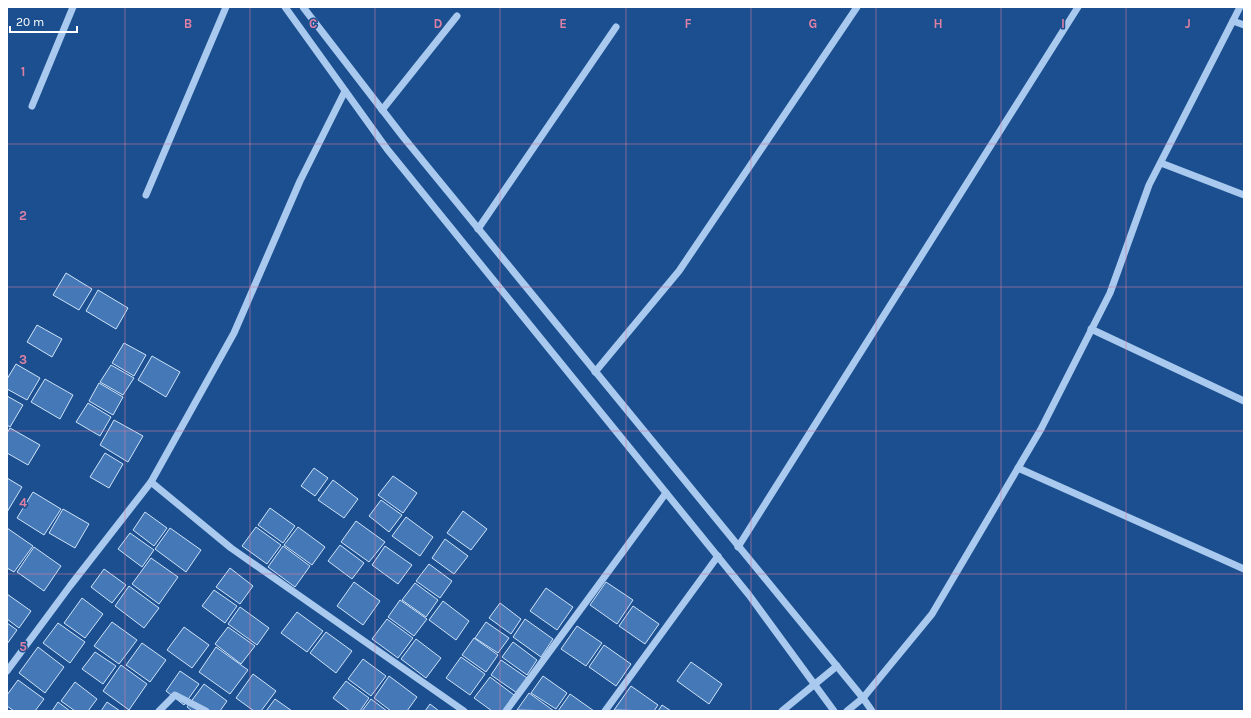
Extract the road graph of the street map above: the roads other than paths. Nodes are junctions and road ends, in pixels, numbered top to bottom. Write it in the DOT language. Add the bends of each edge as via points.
graph roads {
  1 [pos="72,7"];
  2 [pos="226,7"];
  3 [pos="285,7"];
  4 [pos="304,7"];
  5 [pos="857,7"];
  6 [pos="1078,7"];
  7 [pos="1240,7"];
  8 [pos="457,16"];
  9 [pos="1233,21"];
  10 [pos="1244,25"];
  11 [pos="616,27"];
  12 [pos="345,91"];
  13 [pos="32,106"];
  14 [pos="382,110"];
  15 [pos="1161,162"];
  16 [pos="1244,194"];
  17 [pos="146,195"];
  18 [pos="478,230"];
  19 [pos="1091,329"];
  20 [pos="595,372"];
  21 [pos="1244,401"];
  22 [pos="1018,468"];
  23 [pos="151,482"];
  24 [pos="666,493"];
  25 [pos="738,547"];
  26 [pos="718,556"];
  27 [pos="1244,569"];
  28 [pos="837,666"];
  29 [pos="7,671"];
  30 [pos="815,684"];
  31 [pos="863,698"];
  32 [pos="159,711"];
  33 [pos="206,711"];
  34 [pos="464,711"];
  35 [pos="506,711"];
  36 [pos="606,711"];
  37 [pos="782,711"];
  38 [pos="834,711"];
  39 [pos="847,711"];
  40 [pos="872,711"];
  1 -- 13 [label="street"];
  2 -- 17 [label="street"];
  3 -- 12 [label="street"];
  4 -- 14 [label="street"];
  5 -- 20 [label="street" via="679,271"];
  6 -- 25 [label="street"];
  7 -- 9 [label="street"];
  8 -- 14 [label="street"];
  9 -- 10 [label="street"];
  9 -- 15 [label="street"];
  11 -- 18 [label="street"];
  12 -- 23 [label="street" via="300,181 234,333"];
  12 -- 24 [label="street" via="387,149"];
  14 -- 18 [label="street"];
  15 -- 16 [label="street"];
  15 -- 19 [label="street" via="1110,293"];
  18 -- 20 [label="street"];
  19 -- 21 [label="street"];
  19 -- 22 [label="street" via="1041,429"];
  20 -- 25 [label="street"];
  22 -- 27 [label="street"];
  22 -- 31 [label="street" via="932,614"];
  23 -- 29 [label="street"];
  23 -- 34 [label="street" via="231,548"];
  24 -- 26 [label="street"];
  24 -- 35 [label="street"];
  25 -- 28 [label="street"];
  26 -- 30 [label="street"];
  26 -- 36 [label="street"];
  28 -- 30 [label="street"];
  28 -- 31 [label="street"];
  30 -- 37 [label="street"];
  30 -- 38 [label="street"];
  31 -- 39 [label="street"];
  31 -- 40 [label="street"];
  32 -- 33 [label="street" via="175,695"];
}
